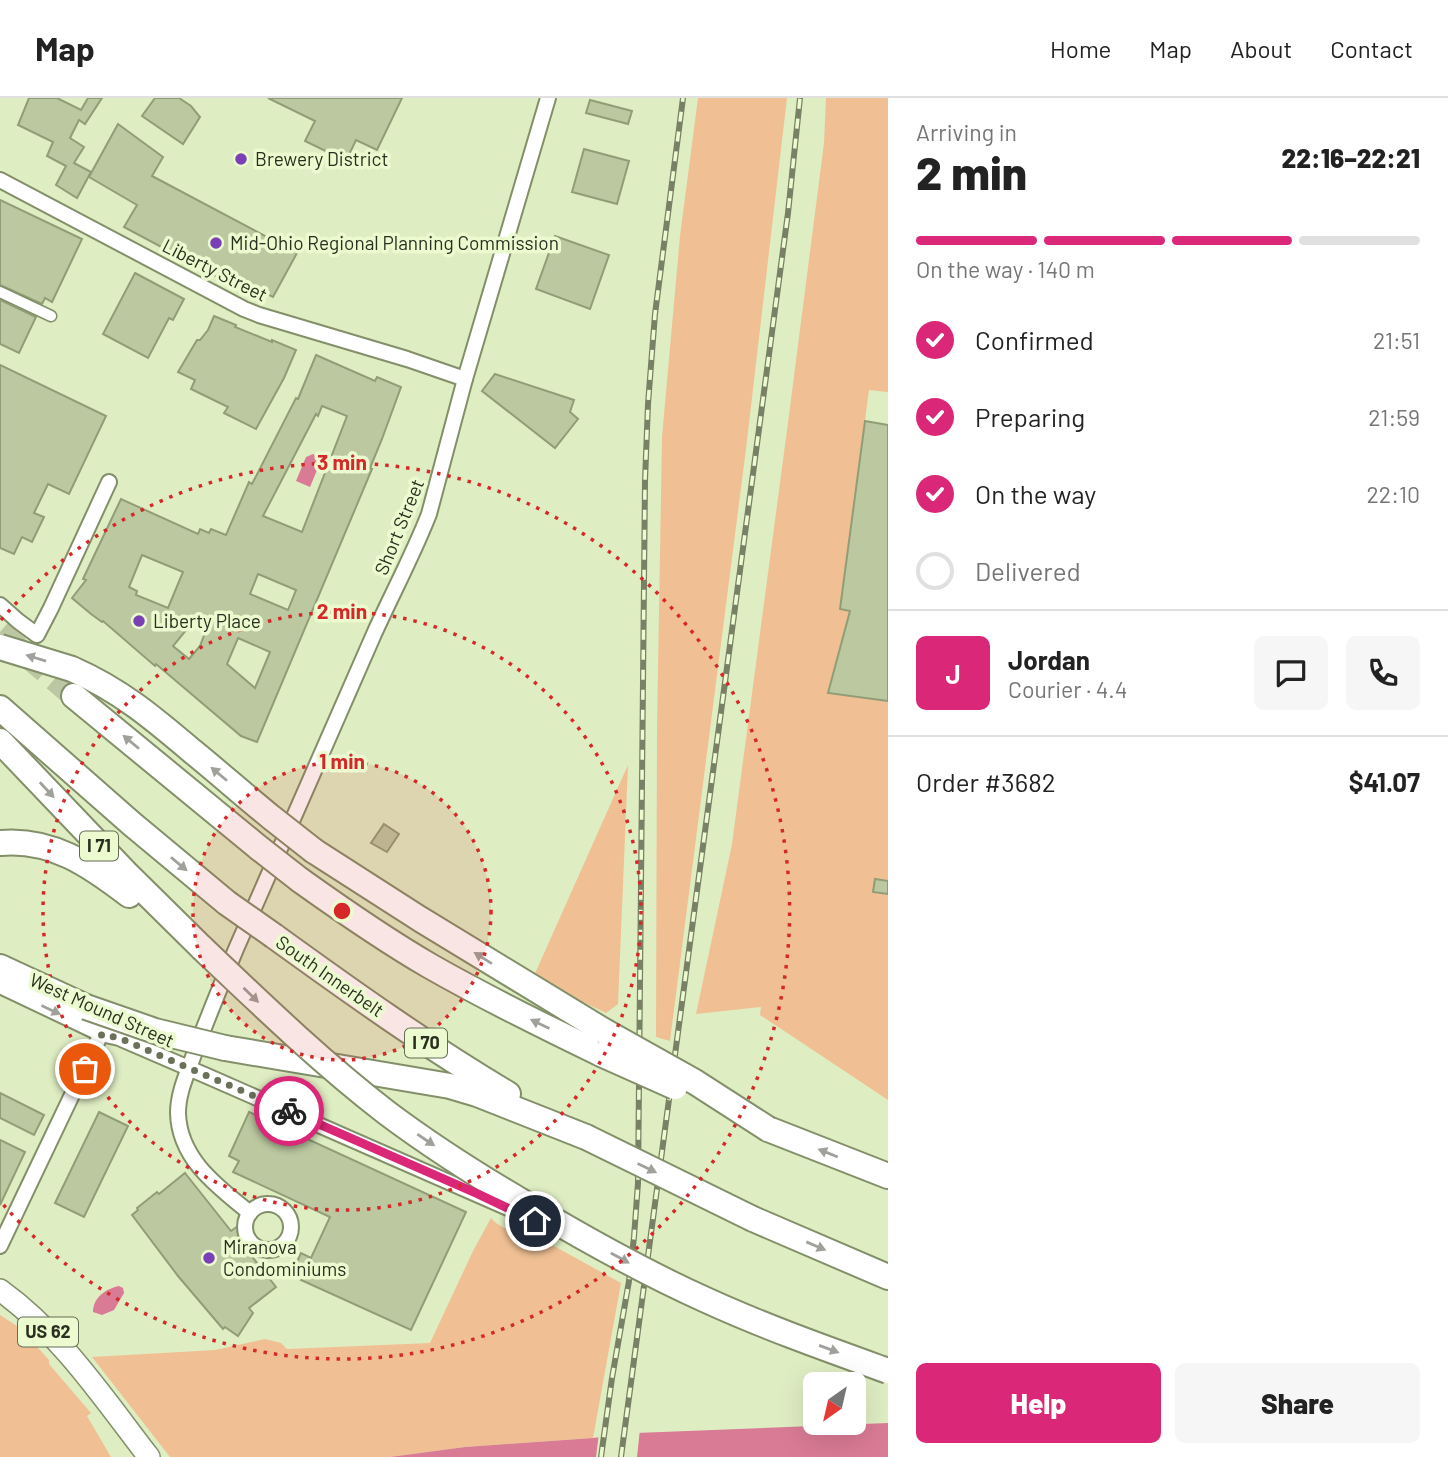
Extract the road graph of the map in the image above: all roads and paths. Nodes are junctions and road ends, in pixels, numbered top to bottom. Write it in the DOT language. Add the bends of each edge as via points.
graph roads {
  1 [pos="548,98"];
  2 [pos="0,180"];
  3 [pos="0,292"];
  4 [pos="51,316"];
  5 [pos="465,379"];
  6 [pos="109,482"];
  7 [pos="0,605"];
  8 [pos="0,647"];
  9 [pos="74,696"];
  10 [pos="0,708"];
  11 [pos="0,741"];
  12 [pos="0,843"];
  13 [pos="173,921"];
  14 [pos="0,967"];
  15 [pos="0,986"];
  16 [pos="102,1034"];
  17 [pos="603,1042"];
  18 [pos="188,1069"];
  19 [pos="586,1137"];
  20 [pos="888,1176"];
  21 [pos="250,1213"];
  22 [pos="535,1221"];
  23 [pos="0,1246"];
  24 [pos="888,1277"];
  25 [pos="0,1290"];
  26 [pos="888,1371"];
  27 [pos="149,1457"];
  1 -- 5 [label="street, Short Street"];
  2 -- 5 [label="street, Liberty Street" via="244,309"];
  3 -- 4 [label="street"];
  5 -- 18 [label="street, Short Street" via="421,534 244,930"];
  6 -- 7 [label="street" via="37,635"];
  17 -- 8 [label="highway, one-way, bridge" via="314,851 129,700 72,669"];
  17 -- 9 [label="highway, one-way, bridge" via="498,1004 362,925 259,848"];
  10 -- 19 [label="highway, South Innerbelt / I 70, one-way, bridge" via="227,902 463,1067"];
  11 -- 13 [label="highway, I 71, one-way"];
  12 -- 13 [label="highway" via="37,845 71,855"];
  13 -- 26 [label="highway, I 71, one-way, bridge" via="347,1081 483,1178 642,1270 706,1301"];
  14 -- 19 [label="highway, bridge" via="86,1007 155,1031 225,1048 450,1086"];
  15 -- 16 [label="street, West Mound Street, one-way"];
  16 -- 18 [label="street, West Mound Street"];
  16 -- 23 [label="street"];
  20 -- 17 [label="highway, one-way, bridge" via="768,1129"];
  18 -- 21 [label="street, Short Street" via="178,1115 187,1147 209,1179"];
  18 -- 22 [label="street, West Mound Street"];
  19 -- 24 [label="highway, South Innerbelt / I 70, one-way, bridge" via="753,1219"];
  25 -- 27 [label="main road, US 62" via="50,1334"];
}
